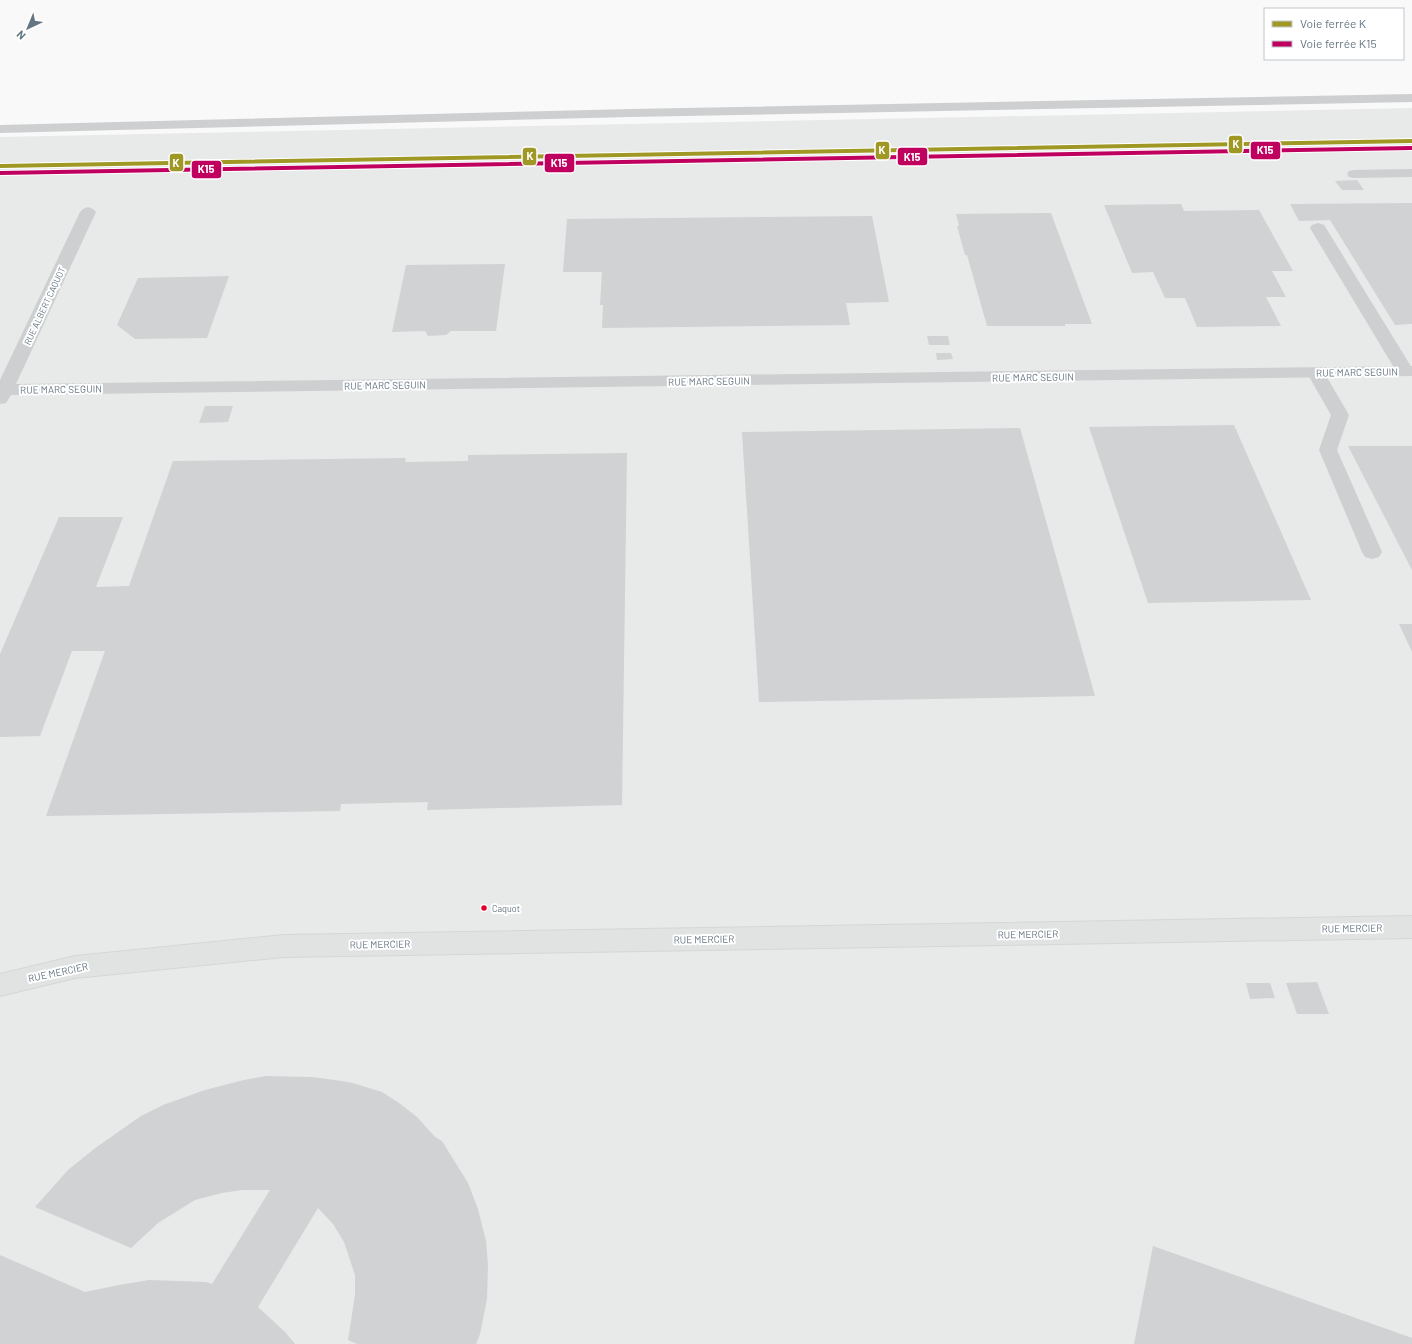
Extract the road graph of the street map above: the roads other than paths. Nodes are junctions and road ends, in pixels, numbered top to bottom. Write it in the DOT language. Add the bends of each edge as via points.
graph roads {
  1 [pos="1412,98"];
  2 [pos="0,129"];
  3 [pos="1412,173"];
  4 [pos="1354,174"];
  5 [pos="88,212"];
  6 [pos="1318,228"];
  7 [pos="1408,371"];
  8 [pos="1316,373"];
  9 [pos="3,395"];
  10 [pos="1372,552"];
  11 [pos="1412,927"];
  12 [pos="0,985"];
  1 -- 2 [label="street"];
  3 -- 4 [label="street"];
  5 -- 9 [label="street, RUE ALBERT CAQUOT"];
  6 -- 7 [label="street"];
  7 -- 8 [label="street, RUE MARC SEGUIN"];
  8 -- 9 [label="street, RUE MARC SEGUIN"];
  8 -- 10 [label="street" via="1340,415 1328,450"];
  11 -- 12 [label="street, RUE MERCIER" via="284,946 75,967"];
}
